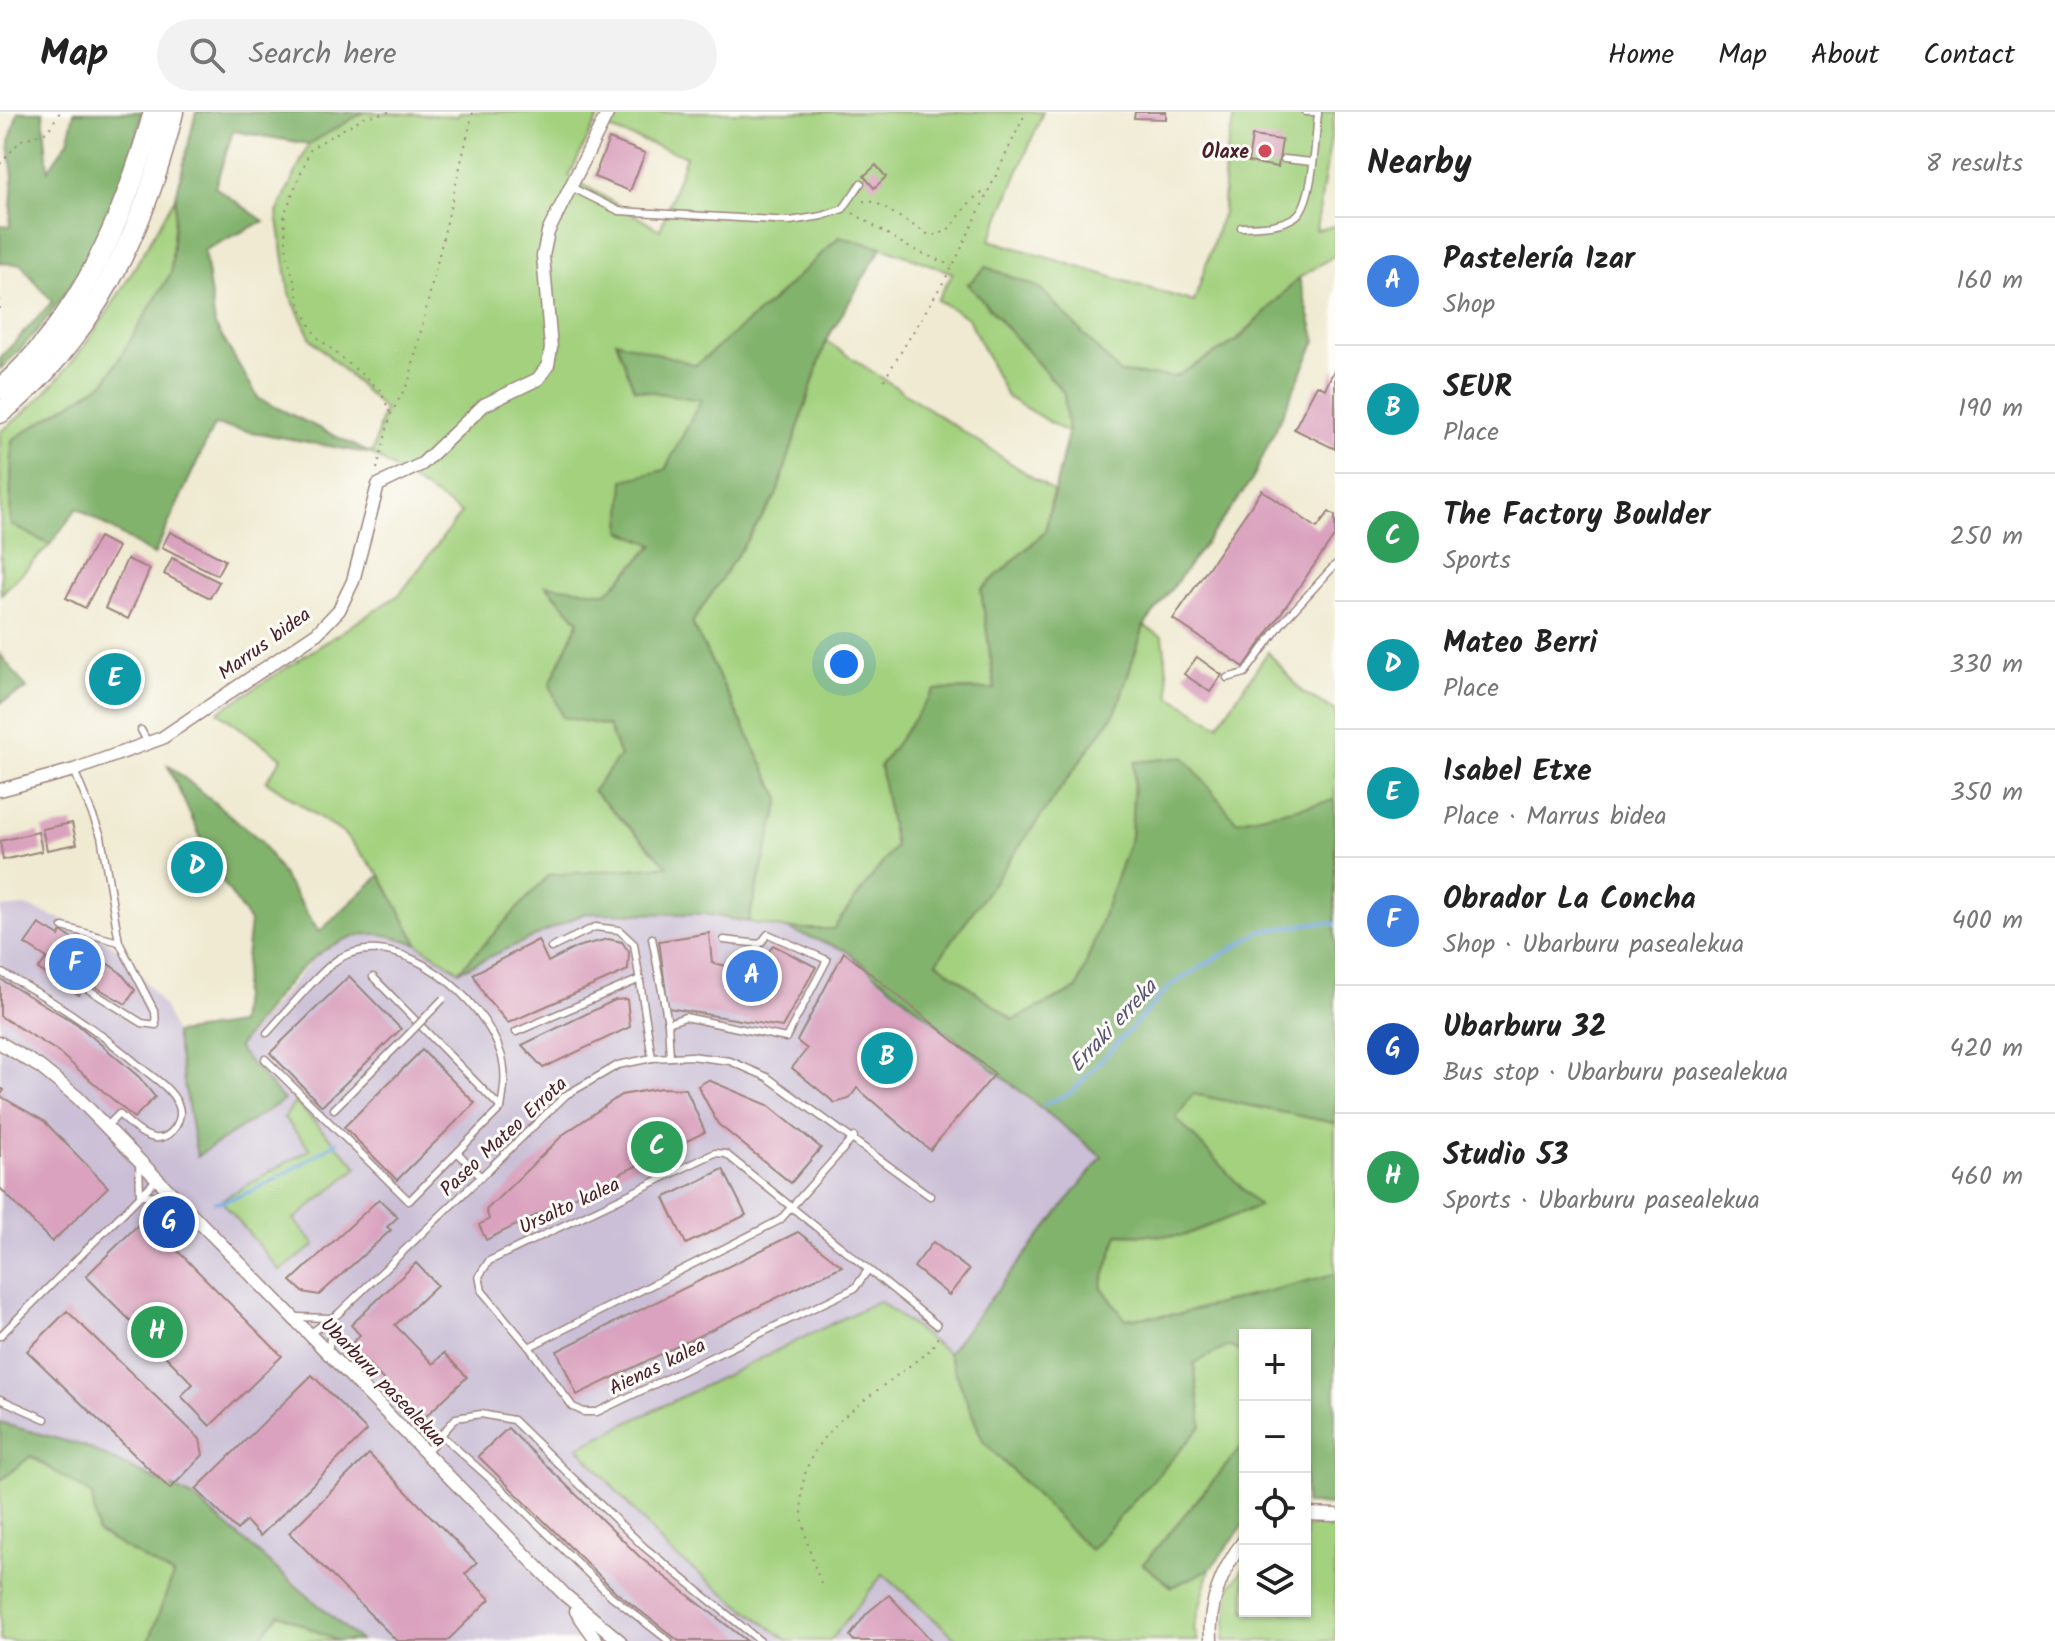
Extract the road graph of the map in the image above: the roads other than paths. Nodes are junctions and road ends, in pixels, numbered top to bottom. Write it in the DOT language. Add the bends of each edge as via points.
graph roads {
  1 [pos="154,112"];
  2 [pos="173,112"];
  3 [pos="608,112"];
  4 [pos="1306,112"];
  5 [pos="1318,113"];
  6 [pos="1284,159"];
  7 [pos="1312,162"];
  8 [pos="861,183"];
  9 [pos="569,186"];
  10 [pos="1241,227"];
  11 [pos="0,389"];
  12 [pos="0,413"];
  13 [pos="1335,565"];
  14 [pos="1227,678"];
  15 [pos="141,730"];
  16 [pos="148,743"];
  17 [pos="74,770"];
  18 [pos="0,790"];
  19 [pos="90,810"];
  20 [pos="81,812"];
  21 [pos="101,836"];
  22 [pos="113,838"];
  23 [pos="63,927"];
  24 [pos="652,938"];
  25 [pos="724,940"];
  26 [pos="119,942"];
  27 [pos="551,948"];
  28 [pos="0,972"];
  29 [pos="373,977"];
  30 [pos="640,979"];
  31 [pos="86,988"];
  32 [pos="453,988"];
  33 [pos="668,1023"];
  34 [pos="516,1032"];
  35 [pos="267,1033"];
  36 [pos="0,1043"];
  37 [pos="670,1057"];
  38 [pos="652,1058"];
  39 [pos="265,1059"];
  40 [pos="501,1108"];
  41 [pos="334,1109"];
  42 [pos="106,1127"];
  43 [pos="854,1137"];
  44 [pos="458,1153"];
  45 [pos="139,1160"];
  46 [pos="481,1177"];
  47 [pos="157,1179"];
  48 [pos="140,1195"];
  49 [pos="174,1196"];
  50 [pos="930,1196"];
  51 [pos="794,1208"];
  52 [pos="868,1270"];
  53 [pos="290,1315"];
  54 [pos="332,1321"];
  55 [pos="937,1325"];
  56 [pos="309,1334"];
  57 [pos="0,1336"];
  58 [pos="529,1347"];
  59 [pos="328,1354"];
  60 [pos="0,1399"];
  61 [pos="45,1419"];
  62 [pos="441,1435"];
  63 [pos="425,1453"];
  64 [pos="1311,1514"];
  65 [pos="1335,1515"];
  66 [pos="1241,1545"];
  67 [pos="565,1595"];
  68 [pos="597,1641"];
  69 [pos="620,1641"];
  70 [pos="669,1641"];
  71 [pos="760,1641"];
  72 [pos="1211,1641"];
  1 -- 11 [label="main road" via="129,191 98,261 49,337"];
  2 -- 12 [label="main road" via="147,197 107,283 50,365"];
  3 -- 9 [label="street"];
  4 -- 5 [label="lane"];
  5 -- 7 [label="lane"];
  6 -- 7 [label="lane"];
  7 -- 10 [label="lane" via="1307,200 1298,215 1276,225"];
  8 -- 9 [label="lane" via="843,209 790,221 619,211"];
  9 -- 16 [label="street, Marrus bidea" via="543,256 551,348 538,379 484,405 422,464 378,485 353,581 339,610 317,633"];
  13 -- 14 [label="lane" via="1245,673"];
  15 -- 16 [label="lane"];
  16 -- 17 [label="street, Marrus bidea"];
  17 -- 18 [label="street, Marrus bidea"];
  17 -- 19 [label="lane"];
  19 -- 20 [label="lane"];
  19 -- 21 [label="lane"];
  21 -- 22 [label="lane"];
  21 -- 26 [label="lane"];
  23 -- 26 [label="lane"];
  24 -- 33 [label="lane"];
  25 -- 33 [label="lane" via="760,944 768,934 827,960 786,1038 685,1017"];
  26 -- 31 [label="lane" via="155,1012 156,1025 142,1023"];
  27 -- 30 [label="lane" via="595,927 619,930 634,944"];
  28 -- 42 [label="lane" via="55,1000 110,1040 180,1107 179,1122 169,1135 156,1139 119,1114"];
  29 -- 40 [label="lane"];
  30 -- 34 [label="lane"];
  30 -- 38 [label="lane"];
  32 -- 35 [label="lane" via="409,954 361,951 339,959"];
  32 -- 40 [label="lane" via="488,1025 502,1054"];
  32 -- 41 [label="lane, bridge"];
  33 -- 37 [label="lane"];
  36 -- 42 [label="street, Ubarburu pasealekua" via="59,1081"];
  37 -- 38 [label="lane, Paseo Mateo Errota"];
  37 -- 43 [label="lane, Paseo Mateo Errota" via="730,1061 767,1077"];
  38 -- 46 [label="lane, Paseo Mateo Errota" via="618,1065 566,1095"];
  39 -- 44 [label="lane" via="409,1201"];
  40 -- 44 [label="lane"];
  42 -- 45 [label="street, Ubarburu pasealekua"];
  43 -- 50 [label="lane, Paseo Mateo Errota"];
  43 -- 51 [label="lane"];
  44 -- 46 [label="lane"];
  45 -- 47 [label="street, Ubarburu pasealekua"];
  45 -- 48 [label="lane"];
  46 -- 54 [label="lane, Paseo Mateo Errota"];
  47 -- 48 [label="lane"];
  47 -- 49 [label="street, Ubarburu pasealekua"];
  48 -- 49 [label="lane"];
  48 -- 57 [label="lane"];
  49 -- 53 [label="street, Ubarburu pasealekua"];
  51 -- 52 [label="lane, Ursalto kalea"];
  51 -- 58 [label="lane" via="780,1220"];
  51 -- 58 [label="lane, Ursalto kalea" via="726,1154 715,1153 489,1261 479,1276 482,1291"];
  52 -- 55 [label="lane, Ursalto kalea"];
  52 -- 58 [label="lane, Aienas kalea" via="855,1288 597,1412 573,1407"];
  53 -- 54 [label="lane"];
  53 -- 56 [label="street, Ubarburu pasealekua"];
  54 -- 56 [label="lane, Paseo Mateo Errota"];
  54 -- 59 [label="lane"];
  56 -- 59 [label="street, Ubarburu pasealekua"];
  59 -- 63 [label="street, Ubarburu pasealekua"];
  60 -- 61 [label="lane"];
  62 -- 63 [label="lane"];
  62 -- 70 [label="lane" via="610,1595"];
  62 -- 71 [label="lane" via="456,1418 481,1414 513,1420 644,1547"];
  63 -- 67 [label="street, Ubarburu pasealekua"];
  64 -- 65 [label="street"];
  66 -- 72 [label="street" via="1218,1583"];
  67 -- 68 [label="street, Ubarburu pasealekua"];
  67 -- 69 [label="street, Ubarburu pasealekua"];
}
